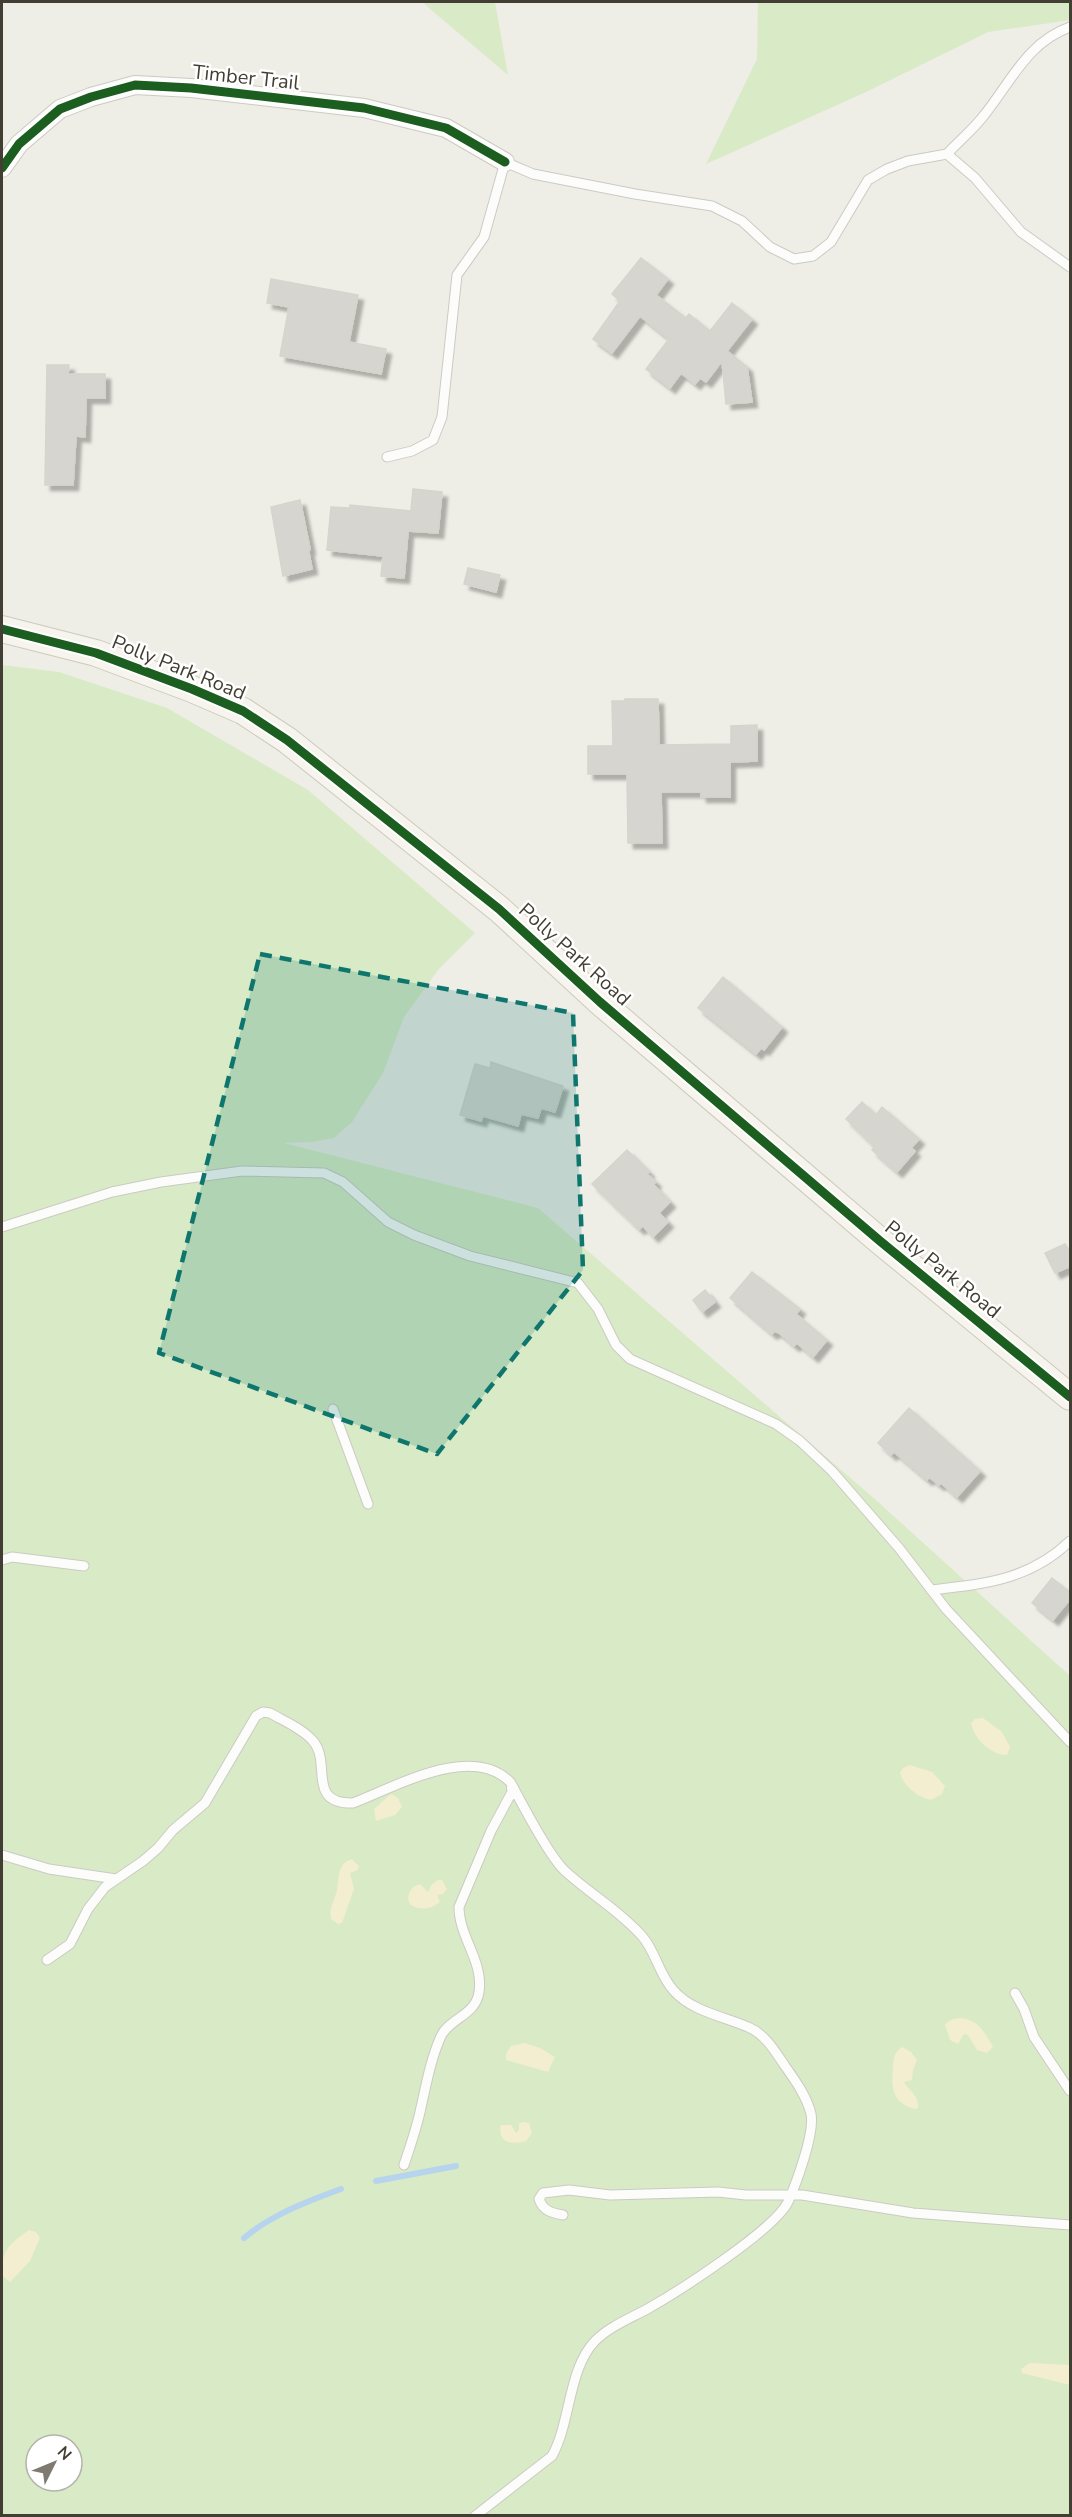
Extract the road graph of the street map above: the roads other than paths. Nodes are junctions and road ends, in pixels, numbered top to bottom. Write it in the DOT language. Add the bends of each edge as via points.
graph roads {
  1 [pos="1071,27"];
  2 [pos="947,154"];
  3 [pos="505,162"];
  4 [pos="2,168"];
  5 [pos="1071,267"];
  6 [pos="387,457"];
  7 [pos="2,630"];
  8 [pos="2,1227"];
  9 [pos="1071,1397"];
  10 [pos="333,1410"];
  11 [pos="368,1504"];
  12 [pos="1069,1546"];
  13 [pos="2,1560"];
  14 [pos="84,1566"];
  15 [pos="931,1590"];
  16 [pos="1071,1742"];
  17 [pos="511,1783"];
  18 [pos="2,1855"];
  19 [pos="116,1879"];
  20 [pos="47,1960"];
  21 [pos="1015,1993"];
  22 [pos="1071,2091"];
  23 [pos="404,2165"];
  24 [pos="789,2196"];
  25 [pos="563,2215"];
  26 [pos="1071,2225"];
  27 [pos="475,2516"];
  1 -- 2 [label="lane" via="1036,46 984,116"];
  2 -- 3 [label="lane" via="908,161 868,180 831,243 813,256 794,259 770,247 742,221 712,206 533,174"];
  2 -- 5 [label="lane" via="975,177 1021,232"];
  3 -- 4 [label="street, Timber Trail" via="446,128 364,108 135,85 60,109 20,144"];
  3 -- 6 [label="lane" via="484,237 457,275 442,417 433,440 412,451"];
  7 -- 9 [label="street, Polly Park Road" via="96,653 192,688 243,711 287,741 499,909 600,1002 872,1235"];
  8 -- 15 [label="lane" via="112,1192 161,1182 242,1171 324,1173 343,1182 388,1222 414,1235 470,1256 578,1283 598,1309 616,1345 630,1359 766,1419 800,1441 832,1471"];
  10 -- 11 [label="lane"];
  12 -- 15 [label="lane" via="1028,1571 984,1584"];
  13 -- 14 [label="lane" via="12,1557"];
  15 -- 16 [label="lane"];
  17 -- 19 [label="lane" via="488,1768 459,1766 422,1775 353,1803 340,1803 329,1796 322,1783 320,1757 313,1741 263,1712 256,1716 205,1803 144,1861"];
  17 -- 23 [label="lane" via="512,1792 459,1907 463,1935 476,1965 479,1992 470,2010 443,2032 431,2060"];
  17 -- 24 [label="lane" via="564,1869 628,1920 650,1945 662,1975 675,1992 696,2007 749,2027 774,2048 802,2092 811,2115 811,2131"];
  18 -- 19 [label="lane" via="49,1869"];
  19 -- 20 [label="lane" via="94,1900 70,1944"];
  21 -- 22 [label="lane" via="1034,2037"];
  24 -- 25 [label="lane" via="718,2192 610,2195 569,2190 543,2193 539,2199 541,2206"];
  24 -- 26 [label="lane" via="913,2213"];
  24 -- 27 [label="lane" via="762,2230 675,2292 596,2340 587,2350 552,2456"];
}
